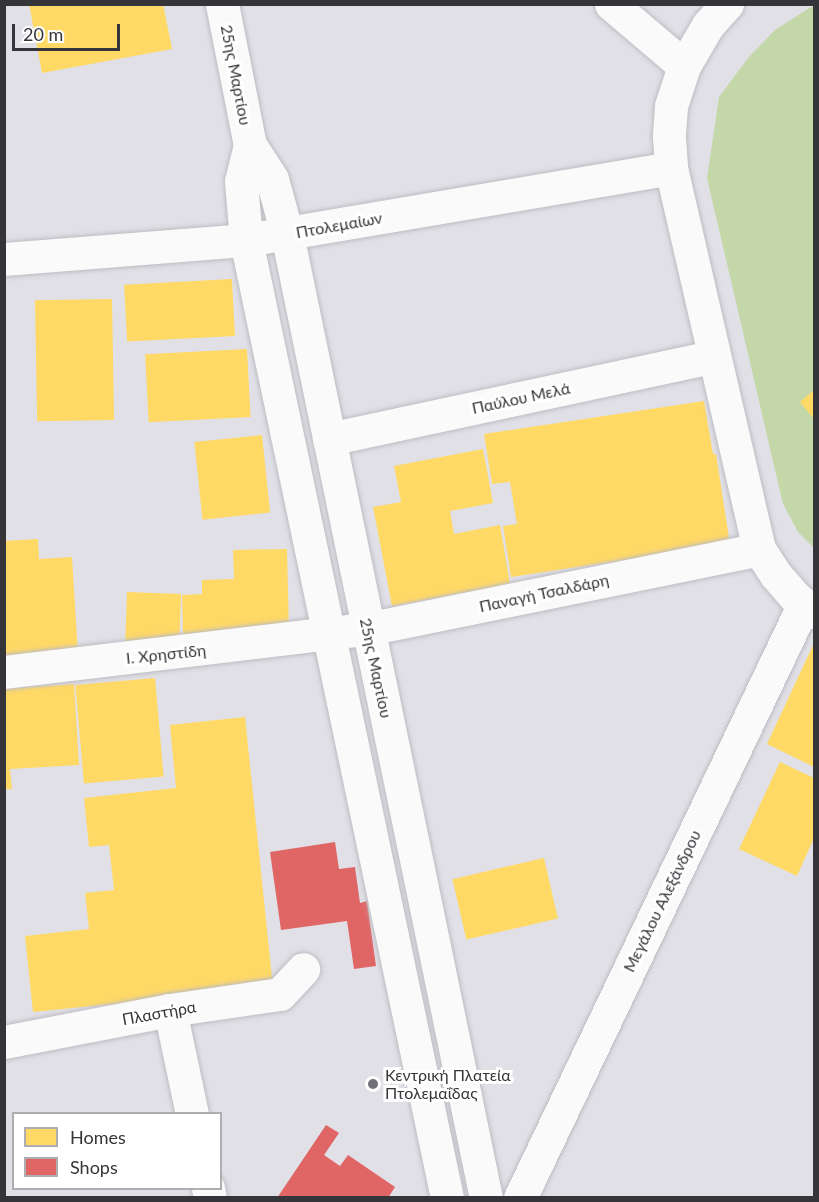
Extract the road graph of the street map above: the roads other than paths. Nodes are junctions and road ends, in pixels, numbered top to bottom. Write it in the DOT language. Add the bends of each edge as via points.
graph roads {
  1 [pos="222,4"];
  2 [pos="611,4"];
  3 [pos="727,4"];
  4 [pos="684,66"];
  5 [pos="250,145"];
  6 [pos="671,168"];
  7 [pos="287,234"];
  8 [pos="246,240"];
  9 [pos="4,259"];
  10 [pos="713,357"];
  11 [pos="329,439"];
  12 [pos="759,549"];
  13 [pos="809,608"];
  14 [pos="367,629"];
  15 [pos="328,636"];
  16 [pos="4,672"];
  17 [pos="426,906"];
  18 [pos="388,916"];
  19 [pos="303,969"];
  20 [pos="170,1010"];
  21 [pos="4,1042"];
  22 [pos="192,1112"];
  23 [pos="447,1197"];
  24 [pos="486,1197"];
  25 [pos="520,1197"];
  1 -- 5 [label="street, 25ης Μαρτίου"];
  2 -- 4 [label="street"];
  3 -- 4 [label="street" via="708,25"];
  4 -- 6 [label="street" via="671,106"];
  5 -- 7 [label="street, 25ης Μαρτίου" via="272,179"];
  5 -- 8 [label="street, 25ης Μαρτίου" via="241,181"];
  6 -- 7 [label="street, Πτολεμαίων"];
  6 -- 10 [label="street"];
  7 -- 8 [label="street, Πτολεμαίων"];
  7 -- 11 [label="street, 25ης Μαρτίου"];
  8 -- 9 [label="street, Πτολεμαίων"];
  8 -- 15 [label="street, 25ης Μαρτίου"];
  10 -- 11 [label="street, Παύλου Μελά"];
  10 -- 12 [label="street"];
  11 -- 14 [label="street, 25ης Μαρτίου"];
  12 -- 13 [label="street" via="776,575"];
  12 -- 14 [label="street, Παναγή Τσαλδάρη"];
  13 -- 25 [label="street, Μεγάλου Αλεξάνδρου"];
  14 -- 15 [label="street, Παναγή Τσαλδάρη"];
  14 -- 17 [label="street, 25ης Μαρτίου"];
  15 -- 16 [label="street, Ι. Χρηστίδη"];
  15 -- 18 [label="street, 25ης Μαρτίου"];
  17 -- 18 [label="street"];
  17 -- 24 [label="street, 25ης Μαρτίου"];
  18 -- 23 [label="street, 25ης Μαρτίου"];
  19 -- 20 [label="street, Πλαστήρα" via="279,994"];
  20 -- 21 [label="street, Πλαστήρα"];
  20 -- 22 [label="street"];
}
